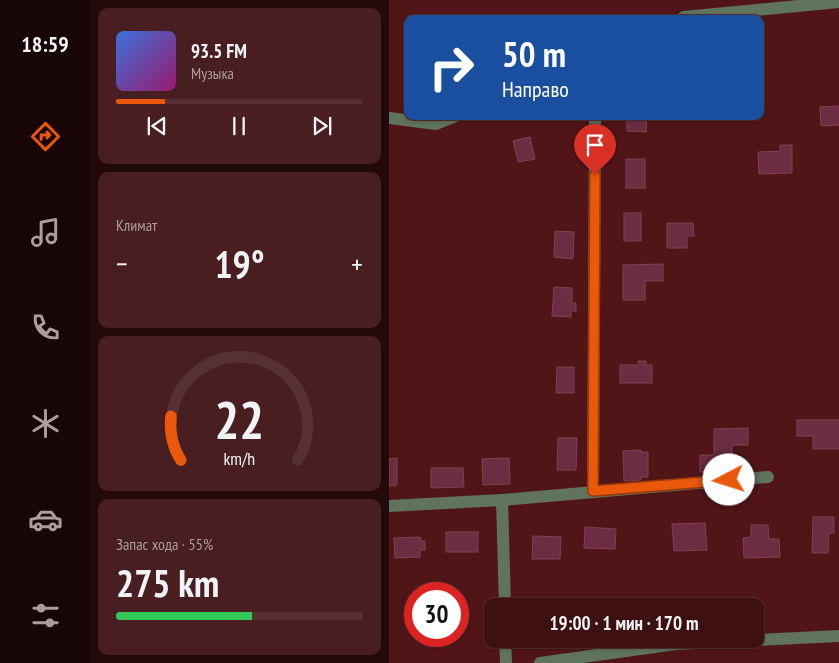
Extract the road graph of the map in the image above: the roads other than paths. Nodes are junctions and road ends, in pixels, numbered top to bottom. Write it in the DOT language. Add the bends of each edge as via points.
graph roads {
  1 [pos="839,2"];
  2 [pos="705,15"];
  3 [pos="389,118"];
  4 [pos="404,120"];
  5 [pos="405,120"];
  6 [pos="446,120"];
  7 [pos="595,120"];
  8 [pos="768,477"];
  9 [pos="593,491"];
  10 [pos="502,500"];
  11 [pos="389,506"];
  12 [pos="505,598"];
  13 [pos="839,636"];
  14 [pos="505,648"];
  15 [pos="506,663"];
  16 [pos="540,663"];
  1 -- 2 [label="street"];
  3 -- 4 [label="street"];
  5 -- 6 [label="street" via="436,124"];
  7 -- 9 [label="street"];
  8 -- 9 [label="street"];
  9 -- 10 [label="street"];
  10 -- 11 [label="street"];
  10 -- 12 [label="street"];
  13 -- 16 [label="street" via="676,644"];
  14 -- 15 [label="street"];
}
